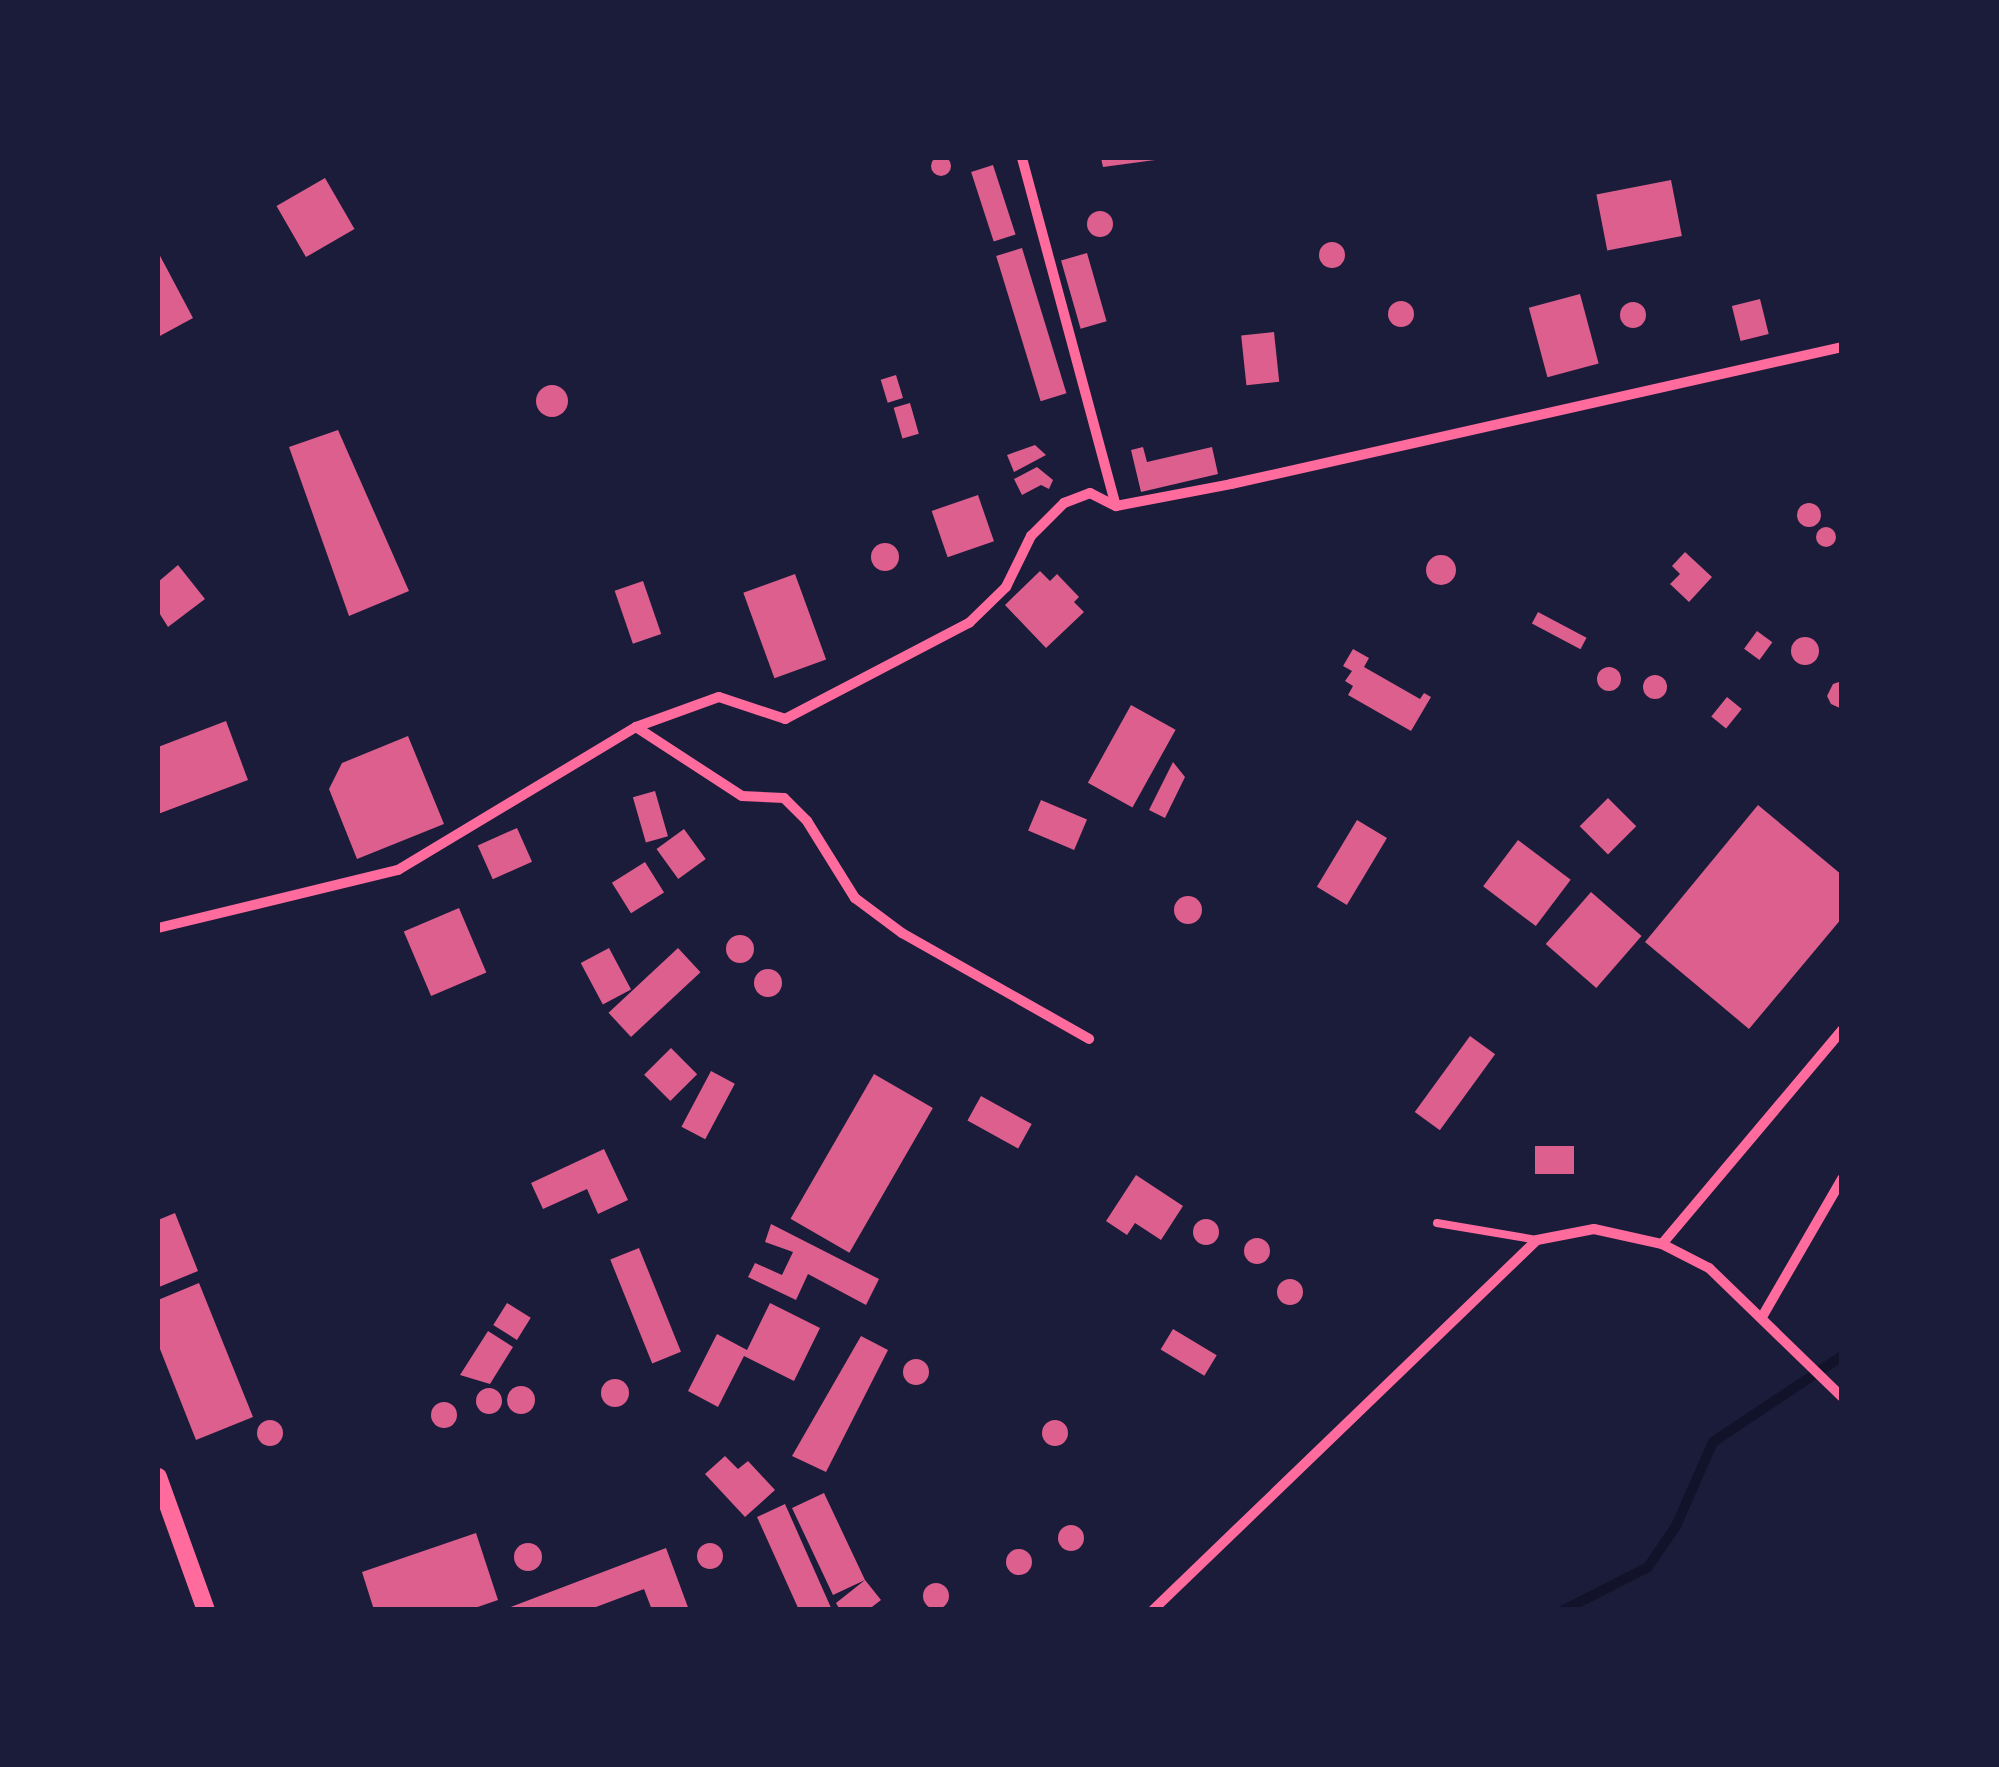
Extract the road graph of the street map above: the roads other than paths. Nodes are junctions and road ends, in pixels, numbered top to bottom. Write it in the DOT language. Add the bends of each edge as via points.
graph roads {
  1 [pos="1022,158"];
  2 [pos="1842,347"];
  3 [pos="1116,506"];
  4 [pos="636,727"];
  5 [pos="158,928"];
  6 [pos="1842,1030"];
  7 [pos="1089,1039"];
  8 [pos="1842,1180"];
  9 [pos="1437,1224"];
  10 [pos="1537,1240"];
  11 [pos="1662,1244"];
  12 [pos="1762,1316"];
  13 [pos="1842,1397"];
  14 [pos="158,1477"];
  15 [pos="206,1610"];
  16 [pos="1153,1610"];
  1 -- 3 [label="street"];
  2 -- 3 [label="street"];
  3 -- 4 [label="street" via="1090,493 1064,504 1030,536 1006,587 969,624 785,720 719,697"];
  4 -- 5 [label="street" via="398,870"];
  4 -- 7 [label="street" via="742,796 784,798 856,898 902,932"];
  6 -- 11 [label="street"];
  8 -- 12 [label="street"];
  9 -- 10 [label="lane"];
  10 -- 11 [label="street" via="1594,1229"];
  10 -- 16 [label="street"];
  11 -- 12 [label="street" via="1709,1268"];
  12 -- 13 [label="street"];
  14 -- 15 [label="street"];
}
